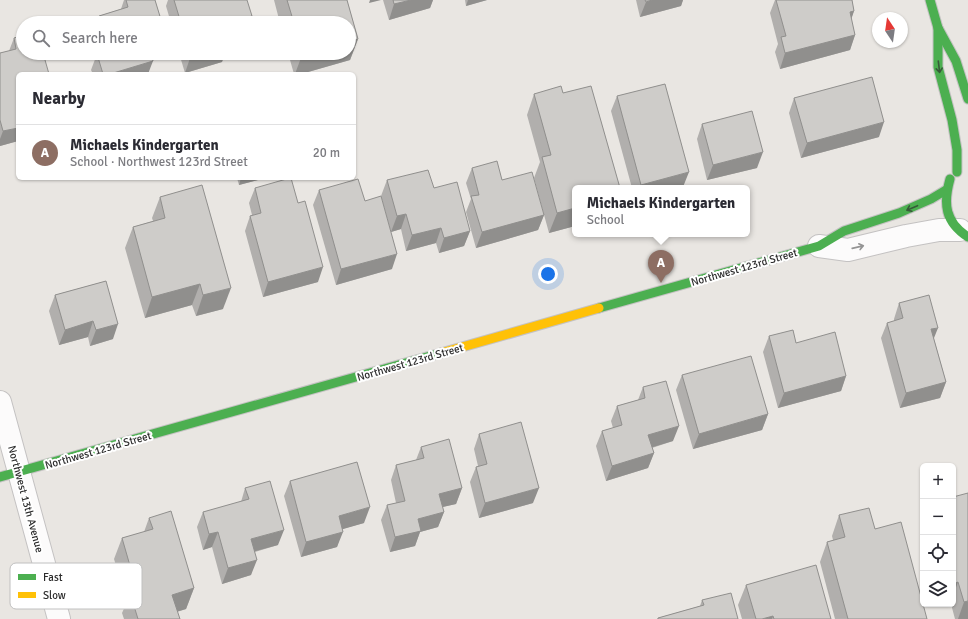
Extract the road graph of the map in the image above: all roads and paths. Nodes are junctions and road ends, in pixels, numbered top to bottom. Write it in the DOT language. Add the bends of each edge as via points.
graph roads {
  1 [pos="930,0"];
  2 [pos="938,28"];
  3 [pos="968,99"];
  4 [pos="968,163"];
  5 [pos="957,172"];
  6 [pos="946,190"];
  7 [pos="964,233"];
  8 [pos="819,246"];
  9 [pos="0,402"];
  10 [pos="9,475"];
  11 [pos="40,563"];
  12 [pos="56,609"];
  13 [pos="59,619"];
  1 -- 2 [label="street"];
  2 -- 3 [label="street" via="956,61"];
  2 -- 5 [label="street, one-way" via="938,67 952,120"];
  4 -- 5 [label="street" via="961,166"];
  5 -- 6 [label="street" via="950,179"];
  6 -- 7 [label="street" via="946,210 954,225"];
  6 -- 8 [label="street, Northwest 123rd Street, one-way" via="931,200 899,213 844,231"];
  8 -- 7 [label="street, Northwest 123rd Street, one-way" via="848,250 933,232"];
  8 -- 10 [label="street, Northwest 123rd Street"];
  9 -- 10 [label="street, Northwest 13th Avenue"];
  10 -- 11 [label="street, Northwest 13th Avenue"];
  12 -- 13 [label="street, Northwest 13th Avenue"];
}
